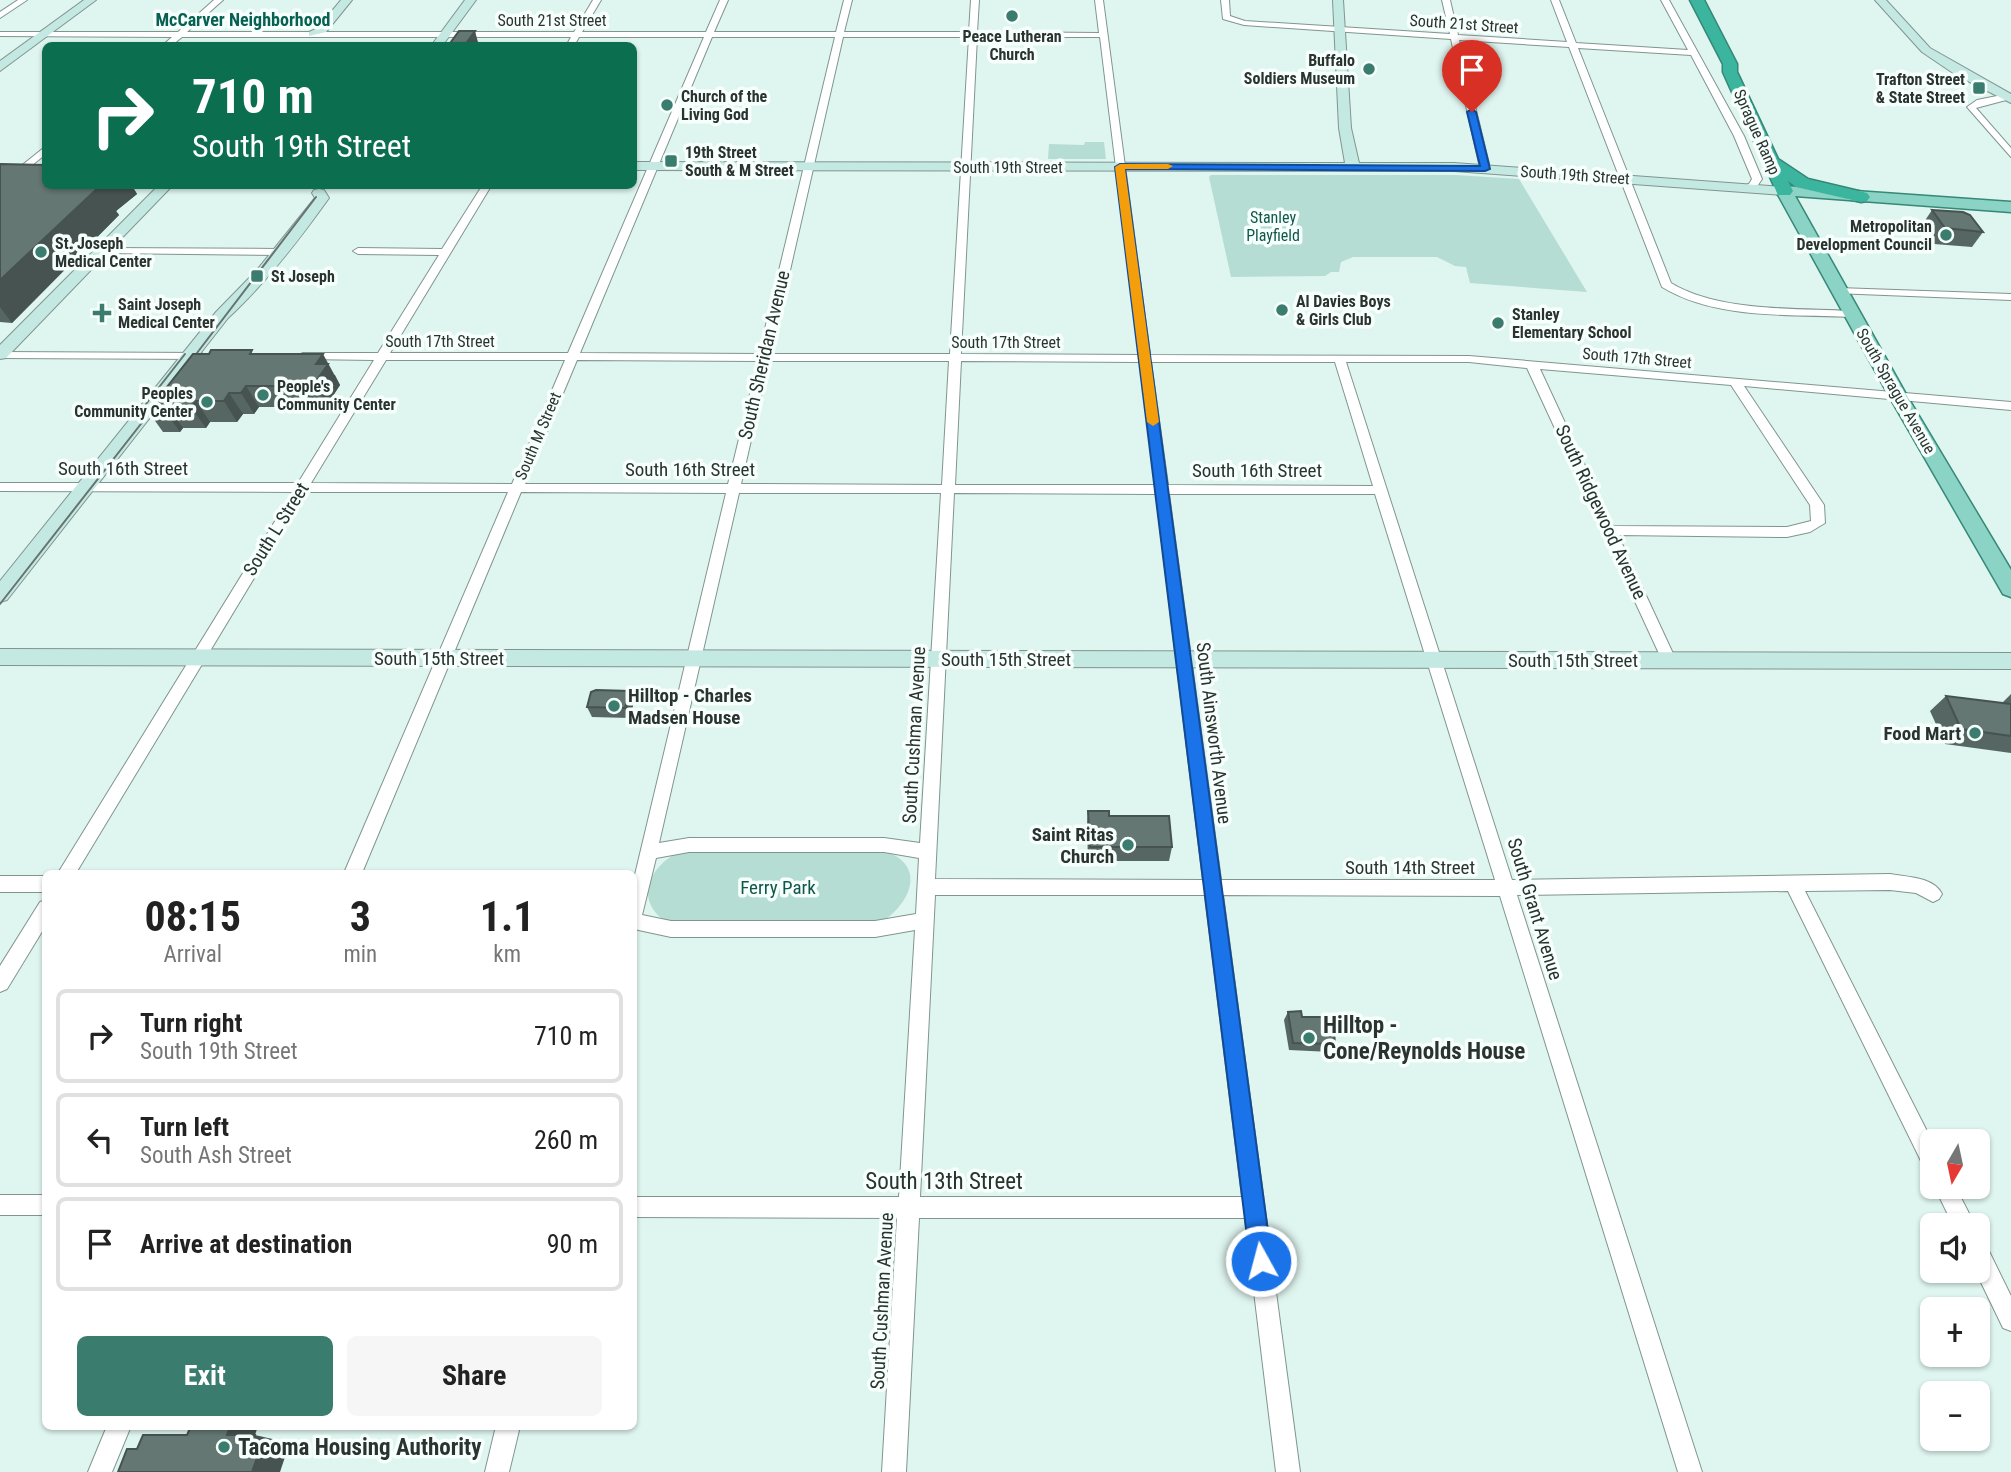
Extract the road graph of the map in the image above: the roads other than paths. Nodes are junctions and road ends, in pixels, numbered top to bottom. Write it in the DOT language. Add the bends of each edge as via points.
graph roads {
  1 [pos="23,0"];
  2 [pos="92,0"];
  3 [pos="219,0"];
  4 [pos="347,0"];
  5 [pos="471,0"];
  6 [pos="597,0"];
  7 [pos="724,0"];
  8 [pos="848,0"];
  9 [pos="975,0"];
  10 [pos="1098,0"];
  11 [pos="1225,0"];
  12 [pos="1338,0"];
  13 [pos="1446,0"];
  14 [pos="1555,0"];
  15 [pos="1665,0"];
  16 [pos="1688,0"];
  17 [pos="1698,0"];
  18 [pos="1880,0"];
  19 [pos="0,16"];
  20 [pos="1339,29"];
  21 [pos="0,34"];
  22 [pos="45,34"];
  23 [pos="180,34"];
  24 [pos="313,34"];
  25 [pos="445,34"];
  26 [pos="577,34"];
  27 [pos="710,35"];
  28 [pos="841,35"];
  29 [pos="974,35"];
  30 [pos="1103,35"];
  31 [pos="1454,37"];
  32 [pos="171,42"];
  33 [pos="306,42"];
  34 [pos="439,42"];
  35 [pos="572,42"];
  36 [pos="1571,45"];
  37 [pos="1693,53"];
  38 [pos="0,67"];
  39 [pos="1730,72"];
  40 [pos="2009,98"];
  41 [pos="42,152"];
  42 [pos="2011,153"];
  43 [pos="1769,161"];
  44 [pos="0,165"];
  45 [pos="27,165"];
  46 [pos="42,165"];
  47 [pos="637,166"];
  48 [pos="653,166"];
  49 [pos="809,166"];
  50 [pos="965,167"];
  51 [pos="1120,167"];
  52 [pos="1353,167"];
  53 [pos="1485,169"];
  54 [pos="1624,179"];
  55 [pos="0,188"];
  56 [pos="1743,188"];
  57 [pos="161,189"];
  58 [pos="322,189"];
  59 [pos="484,189"];
  60 [pos="1784,191"];
  61 [pos="1861,197"];
  62 [pos="2011,207"];
  63 [pos="106,247"];
  64 [pos="358,251"];
  65 [pos="262,252"];
  66 [pos="279,252"];
  67 [pos="444,252"];
  68 [pos="1838,291"];
  69 [pos="2011,297"];
  70 [pos="1851,314"];
  71 [pos="222,315"];
  72 [pos="0,355"];
  73 [pos="199,356"];
  74 [pos="285,356"];
  75 [pos="381,356"];
  76 [pos="572,357"];
  77 [pos="763,357"];
  78 [pos="1145,357"];
  79 [pos="955,358"];
  80 [pos="1339,358"];
  81 [pos="1532,365"];
  82 [pos="1735,382"];
  83 [pos="1898,396"];
  84 [pos="2011,406"];
  85 [pos="0,487"];
  86 [pos="86,487"];
  87 [pos="301,488"];
  88 [pos="516,489"];
  89 [pos="732,489"];
  90 [pos="948,489"];
  91 [pos="1162,490"];
  92 [pos="1381,490"];
  93 [pos="1610,530"];
  94 [pos="2011,589"];
  95 [pos="0,596"];
  96 [pos="0,657"];
  97 [pos="197,657"];
  98 [pos="444,657"];
  99 [pos="695,658"];
  100 [pos="939,659"];
  101 [pos="1184,659"];
  102 [pos="1434,660"];
  103 [pos="1669,660"];
  104 [pos="2011,661"];
  105 [pos="649,852"];
  106 [pos="929,852"];
  107 [pos="69,870"];
  108 [pos="354,870"];
  109 [pos="0,884"];
  110 [pos="42,884"];
  111 [pos="1793,884"];
  112 [pos="637,885"];
  113 [pos="927,887"];
  114 [pos="1213,887"];
  115 [pos="1506,888"];
  116 [pos="1933,894"];
  117 [pos="42,915"];
  118 [pos="925,920"];
  119 [pos="637,922"];
  120 [pos="0,983"];
  121 [pos="1920,1138"];
  122 [pos="0,1205"];
  123 [pos="42,1205"];
  124 [pos="637,1207"];
  125 [pos="908,1208"];
  126 [pos="1254,1208"];
  127 [pos="1990,1277"];
  128 [pos="2011,1320"];
  129 [pos="117,1430"];
  130 [pos="507,1430"];
  131 [pos="100,1472"];
  132 [pos="497,1472"];
  133 [pos="894,1472"];
  134 [pos="1288,1472"];
  135 [pos="1690,1472"];
  1 -- 19 [label="street"];
  2 -- 22 [label="street"];
  3 -- 23 [label="street"];
  4 -- 24 [label="street" via="322,30"];
  5 -- 25 [label="street"];
  6 -- 26 [label="street"];
  7 -- 27 [label="street, South M Street"];
  8 -- 28 [label="street, South Sheridan Avenue"];
  9 -- 29 [label="street, South Cushman Avenue"];
  10 -- 30 [label="street, South Ainsworth Avenue"];
  11 -- 20 [label="street, South 21st Street" via="1225,14 1232,20"];
  12 -- 20 [label="street"];
  13 -- 31 [label="street"];
  14 -- 36 [label="street"];
  15 -- 37 [label="street"];
  16 -- 39 [label="highway, Sprague Ramp" via="1712,54"];
  17 -- 39 [label="highway, Sprague Ramp"];
  18 -- 40 [label="street" via="1926,50"];
  20 -- 31 [label="street, South 21st Street"];
  20 -- 52 [label="street" via="1345,128"];
  21 -- 22 [label="street, South 21st Street"];
  22 -- 23 [label="street, South 21st Street"];
  22 -- 38 [label="street"];
  23 -- 24 [label="street, South 21st Street"];
  23 -- 32 [label="street"];
  24 -- 25 [label="street, South 21st Street"];
  24 -- 33 [label="street"];
  25 -- 26 [label="street, South 21st Street"];
  25 -- 34 [label="street"];
  26 -- 27 [label="street, South 21st Street"];
  26 -- 35 [label="street"];
  27 -- 28 [label="street, South 21st Street"];
  27 -- 48 [label="street, South M Street"];
  28 -- 29 [label="street, South 21st Street"];
  28 -- 49 [label="street, South Sheridan Avenue"];
  29 -- 30 [label="street, South 21st Street"];
  29 -- 50 [label="street, South Cushman Avenue"];
  30 -- 51 [label="street, South Ainsworth Avenue"];
  31 -- 36 [label="street, South 21st Street"];
  31 -- 53 [label="street"];
  36 -- 37 [label="street, South 21st Street"];
  36 -- 54 [label="street"];
  37 -- 56 [label="street" via="1757,179 1754,186"];
  39 -- 43 [label="highway, Sprague Ramp"];
  40 -- 42 [label="street" via="1971,107"];
  41 -- 45 [label="street"];
  43 -- 60 [label="highway, Sprague Ramp"];
  43 -- 61 [label="highway" via="1802,183"];
  44 -- 45 [label="street"];
  45 -- 46 [label="street"];
  45 -- 55 [label="street"];
  47 -- 48 [label="street, South 19th Street"];
  48 -- 49 [label="street, South 19th Street"];
  48 -- 76 [label="street, South M Street"];
  49 -- 50 [label="street, South 19th Street"];
  49 -- 77 [label="street, South Sheridan Avenue"];
  50 -- 51 [label="street, South 19th Street"];
  50 -- 79 [label="street, South Cushman Avenue"];
  51 -- 52 [label="street, South 19th Street"];
  51 -- 78 [label="street, South Ainsworth Avenue"];
  52 -- 53 [label="street, South 19th Street"];
  53 -- 54 [label="street, South 19th Street"];
  54 -- 56 [label="street, South 19th Street"];
  54 -- 70 [label="street" via="1660,275 1676,292 1706,302"];
  56 -- 60 [label="street, South 19th Street"];
  57 -- 63 [label="street"];
  58 -- 65 [label="street" via="308,198"];
  58 -- 66 [label="main road" via="322,198"];
  59 -- 67 [label="street, South L Street"];
  60 -- 61 [label="main road, South 19th Street"];
  60 -- 68 [label="main road, South Sprague Avenue"];
  61 -- 62 [label="main road, South 19th Street"];
  63 -- 65 [label="street"];
  63 -- 72 [label="street"];
  64 -- 67 [label="street"];
  65 -- 66 [label="street"];
  65 -- 71 [label="street" via="230,292"];
  66 -- 71 [label="main road" via="246,294"];
  67 -- 75 [label="street, South L Street"];
  68 -- 69 [label="street"];
  68 -- 70 [label="main road, South Sprague Avenue"];
  70 -- 83 [label="main road, South Sprague Avenue"];
  71 -- 73 [label="street"];
  72 -- 73 [label="street"];
  73 -- 86 [label="street"];
  74 -- 75 [label="street, South 17th Street"];
  75 -- 76 [label="street, South 17th Street"];
  75 -- 87 [label="street, South L Street"];
  76 -- 77 [label="street, South 17th Street"];
  76 -- 88 [label="street, South M Street"];
  77 -- 79 [label="street, South 17th Street"];
  77 -- 89 [label="street, South Sheridan Avenue"];
  78 -- 79 [label="street, South 17th Street"];
  78 -- 80 [label="street, South 17th Street"];
  78 -- 91 [label="street, South Ainsworth Avenue"];
  79 -- 90 [label="street, South Cushman Avenue"];
  80 -- 81 [label="street, South 17th Street" via="1469,359"];
  80 -- 92 [label="street, South Grant Avenue"];
  81 -- 82 [label="street, South 17th Street"];
  81 -- 93 [label="street, South Ridgewood Avenue"];
  82 -- 83 [label="street, South 17th Street"];
  82 -- 93 [label="street" via="1817,505 1818,523 1787,532"];
  83 -- 84 [label="street, South 17th Street"];
  83 -- 94 [label="main road, South Sprague Avenue"];
  85 -- 86 [label="street, South 16th Street"];
  86 -- 87 [label="street, South 16th Street"];
  86 -- 95 [label="street"];
  87 -- 88 [label="street, South 16th Street"];
  87 -- 97 [label="street, South L Street"];
  88 -- 89 [label="street, South 16th Street"];
  88 -- 98 [label="street, South M Street"];
  89 -- 90 [label="street, South 16th Street"];
  89 -- 99 [label="street, South Sheridan Avenue"];
  90 -- 91 [label="street, South 16th Street"];
  90 -- 100 [label="street, South Cushman Avenue"];
  91 -- 92 [label="street, South 16th Street"];
  91 -- 101 [label="street, South Ainsworth Avenue"];
  92 -- 102 [label="street, South Grant Avenue"];
  93 -- 103 [label="street, South Ridgewood Avenue"];
  96 -- 97 [label="street, South 15th Street"];
  97 -- 98 [label="street, South 15th Street"];
  97 -- 107 [label="street, South L Street"];
  98 -- 99 [label="street, South 15th Street"];
  98 -- 108 [label="street, South M Street"];
  99 -- 100 [label="street, South 15th Street"];
  99 -- 105 [label="street, South Sheridan Avenue"];
  100 -- 101 [label="street, South 15th Street"];
  100 -- 106 [label="street, South Cushman Avenue"];
  101 -- 102 [label="street, South 15th Street"];
  101 -- 114 [label="street, South Ainsworth Avenue"];
  102 -- 103 [label="street, South 15th Street"];
  102 -- 115 [label="street, South Grant Avenue"];
  103 -- 104 [label="street, South 15th Street"];
  105 -- 106 [label="street" via="690,845 884,845"];
  105 -- 112 [label="street, South Sheridan Avenue"];
  106 -- 113 [label="street, South Cushman Avenue"];
  109 -- 110 [label="street"];
  111 -- 115 [label="street, South 14th Street"];
  111 -- 116 [label="street, South 14th Street" via="1900,882"];
  111 -- 121 [label="street"];
  113 -- 114 [label="street, South 14th Street"];
  113 -- 118 [label="street, South Cushman Avenue"];
  114 -- 115 [label="street, South 14th Street"];
  114 -- 126 [label="street, South Ainsworth Avenue"];
  115 -- 135 [label="street, South Grant Avenue"];
  117 -- 120 [label="street"];
  118 -- 119 [label="street" via="878,929 671,929"];
  118 -- 125 [label="street, South Cushman Avenue"];
  122 -- 123 [label="street"];
  124 -- 125 [label="street, South 13th Street"];
  125 -- 126 [label="street, South 13th Street"];
  125 -- 133 [label="street, South Cushman Avenue"];
  126 -- 134 [label="street, South Ainsworth Avenue"];
  127 -- 128 [label="street"];
  129 -- 131 [label="street"];
  130 -- 132 [label="street"];
}
